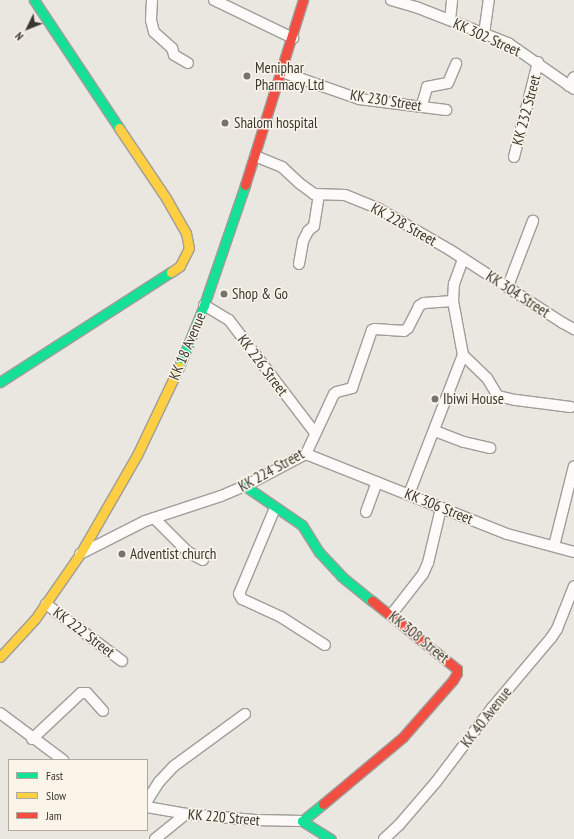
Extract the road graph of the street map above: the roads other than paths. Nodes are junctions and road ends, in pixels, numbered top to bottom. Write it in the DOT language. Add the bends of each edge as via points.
graph roads {
  1 [pos="34,0"];
  2 [pos="152,0"];
  3 [pos="214,0"];
  4 [pos="303,0"];
  5 [pos="391,0"];
  6 [pos="452,0"];
  7 [pos="489,0"];
  8 [pos="450,20"];
  9 [pos="484,34"];
  10 [pos="292,38"];
  11 [pos="538,62"];
  12 [pos="188,63"];
  13 [pos="456,64"];
  14 [pos="282,72"];
  15 [pos="572,84"];
  16 [pos="422,106"];
  17 [pos="446,110"];
  18 [pos="255,156"];
  19 [pos="514,157"];
  20 [pos="319,195"];
  21 [pos="533,221"];
  22 [pos="463,259"];
  23 [pos="299,264"];
  24 [pos="508,286"];
  25 [pos="453,301"];
  26 [pos="204,305"];
  27 [pos="574,329"];
  28 [pos="463,355"];
  29 [pos="0,382"];
  30 [pos="571,407"];
  31 [pos="435,431"];
  32 [pos="315,433"];
  33 [pos="490,448"];
  34 [pos="306,454"];
  35 [pos="574,466"];
  36 [pos="377,482"];
  37 [pos="245,486"];
  38 [pos="410,494"];
  39 [pos="276,508"];
  40 [pos="441,508"];
  41 [pos="366,512"];
  42 [pos="154,518"];
  43 [pos="554,546"];
  44 [pos="574,552"];
  45 [pos="80,554"];
  46 [pos="203,560"];
  47 [pos="574,586"];
  48 [pos="46,604"];
  49 [pos="391,615"];
  50 [pos="325,645"];
  51 [pos="0,657"];
  52 [pos="122,661"];
  53 [pos="103,711"];
  54 [pos="0,713"];
  55 [pos="246,714"];
  56 [pos="32,739"];
  57 [pos="62,759"];
  58 [pos="148,799"];
  59 [pos="148,807"];
  60 [pos="186,814"];
  61 [pos="302,820"];
  62 [pos="155,839"];
  63 [pos="331,839"];
  64 [pos="384,839"];
  1 -- 29 [label="street" via="166,198 186,233 189,248 180,266"];
  2 -- 12 [label="street" via="151,20 154,32 172,48 175,56"];
  3 -- 10 [label="street"];
  4 -- 10 [label="street, KK 18 Avenue"];
  5 -- 8 [label="street, KK 302 Street"];
  6 -- 8 [label="street"];
  7 -- 9 [label="street"];
  8 -- 9 [label="street, KK 302 Street"];
  9 -- 11 [label="street, KK 302 Street" via="508,43"];
  10 -- 14 [label="street, KK 18 Avenue"];
  11 -- 15 [label="street, KK 302 Street"];
  11 -- 19 [label="street, KK 232 Street"];
  13 -- 16 [label="street" via="448,83 427,87"];
  14 -- 16 [label="street, KK 230 Street" via="359,99"];
  14 -- 18 [label="street, KK 18 Avenue"];
  16 -- 17 [label="street, KK 230 Street"];
  18 -- 20 [label="street" via="282,167 308,190"];
  18 -- 26 [label="street, KK 18 Avenue"];
  20 -- 22 [label="street, KK 228 Street" via="337,194 364,201"];
  20 -- 23 [label="street" via="314,226 303,241"];
  21 -- 24 [label="street"];
  22 -- 24 [label="street, KK 304 Street"];
  22 -- 25 [label="street" via="454,284"];
  24 -- 27 [label="street, KK 304 Street"];
  25 -- 28 [label="street"];
  25 -- 32 [label="street, KK 224 Street" via="424,303 419,306 404,331 372,330 352,388 334,394"];
  26 -- 32 [label="street, KK 226 Street" via="229,320"];
  26 -- 45 [label="street, KK 18 Avenue" via="180,365 137,455"];
  28 -- 30 [label="street" via="487,378 498,396"];
  28 -- 31 [label="street"];
  31 -- 33 [label="street"];
  31 -- 38 [label="street"];
  32 -- 34 [label="street, KK 224 Street"];
  34 -- 36 [label="street, KK 306 Street"];
  34 -- 37 [label="street, KK 224 Street"];
  35 -- 43 [label="street"];
  36 -- 38 [label="street, KK 306 Street"];
  36 -- 41 [label="street"];
  37 -- 39 [label="street, KK 308 Street"];
  37 -- 42 [label="street, KK 224 Street"];
  38 -- 40 [label="street, KK 306 Street"];
  39 -- 49 [label="street, KK 308 Street" via="302,525 328,564"];
  39 -- 50 [label="street" via="239,594 242,599 281,617"];
  40 -- 43 [label="street, KK 306 Street" via="507,534"];
  40 -- 49 [label="street" via="423,574 414,589"];
  42 -- 45 [label="street, KK 224 Street"];
  42 -- 46 [label="street" via="188,552"];
  43 -- 44 [label="street, KK 306 Street"];
  45 -- 48 [label="street, KK 18 Avenue"];
  47 -- 64 [label="street, KK 40 Avenue" via="551,638 492,708 436,782"];
  48 -- 51 [label="street, KK 18 Avenue"];
  48 -- 52 [label="street, KK 222 Street"];
  49 -- 61 [label="street, KK 308 Street" via="455,666 457,673 403,737"];
  53 -- 56 [label="street" via="87,693 81,693"];
  54 -- 56 [label="street"];
  55 -- 58 [label="street" via="174,766 159,782"];
  56 -- 57 [label="street"];
  59 -- 60 [label="street, KK 220 Street"];
  60 -- 61 [label="street, KK 220 Street" via="255,820"];
  60 -- 62 [label="street"];
  61 -- 63 [label="street"];
}
